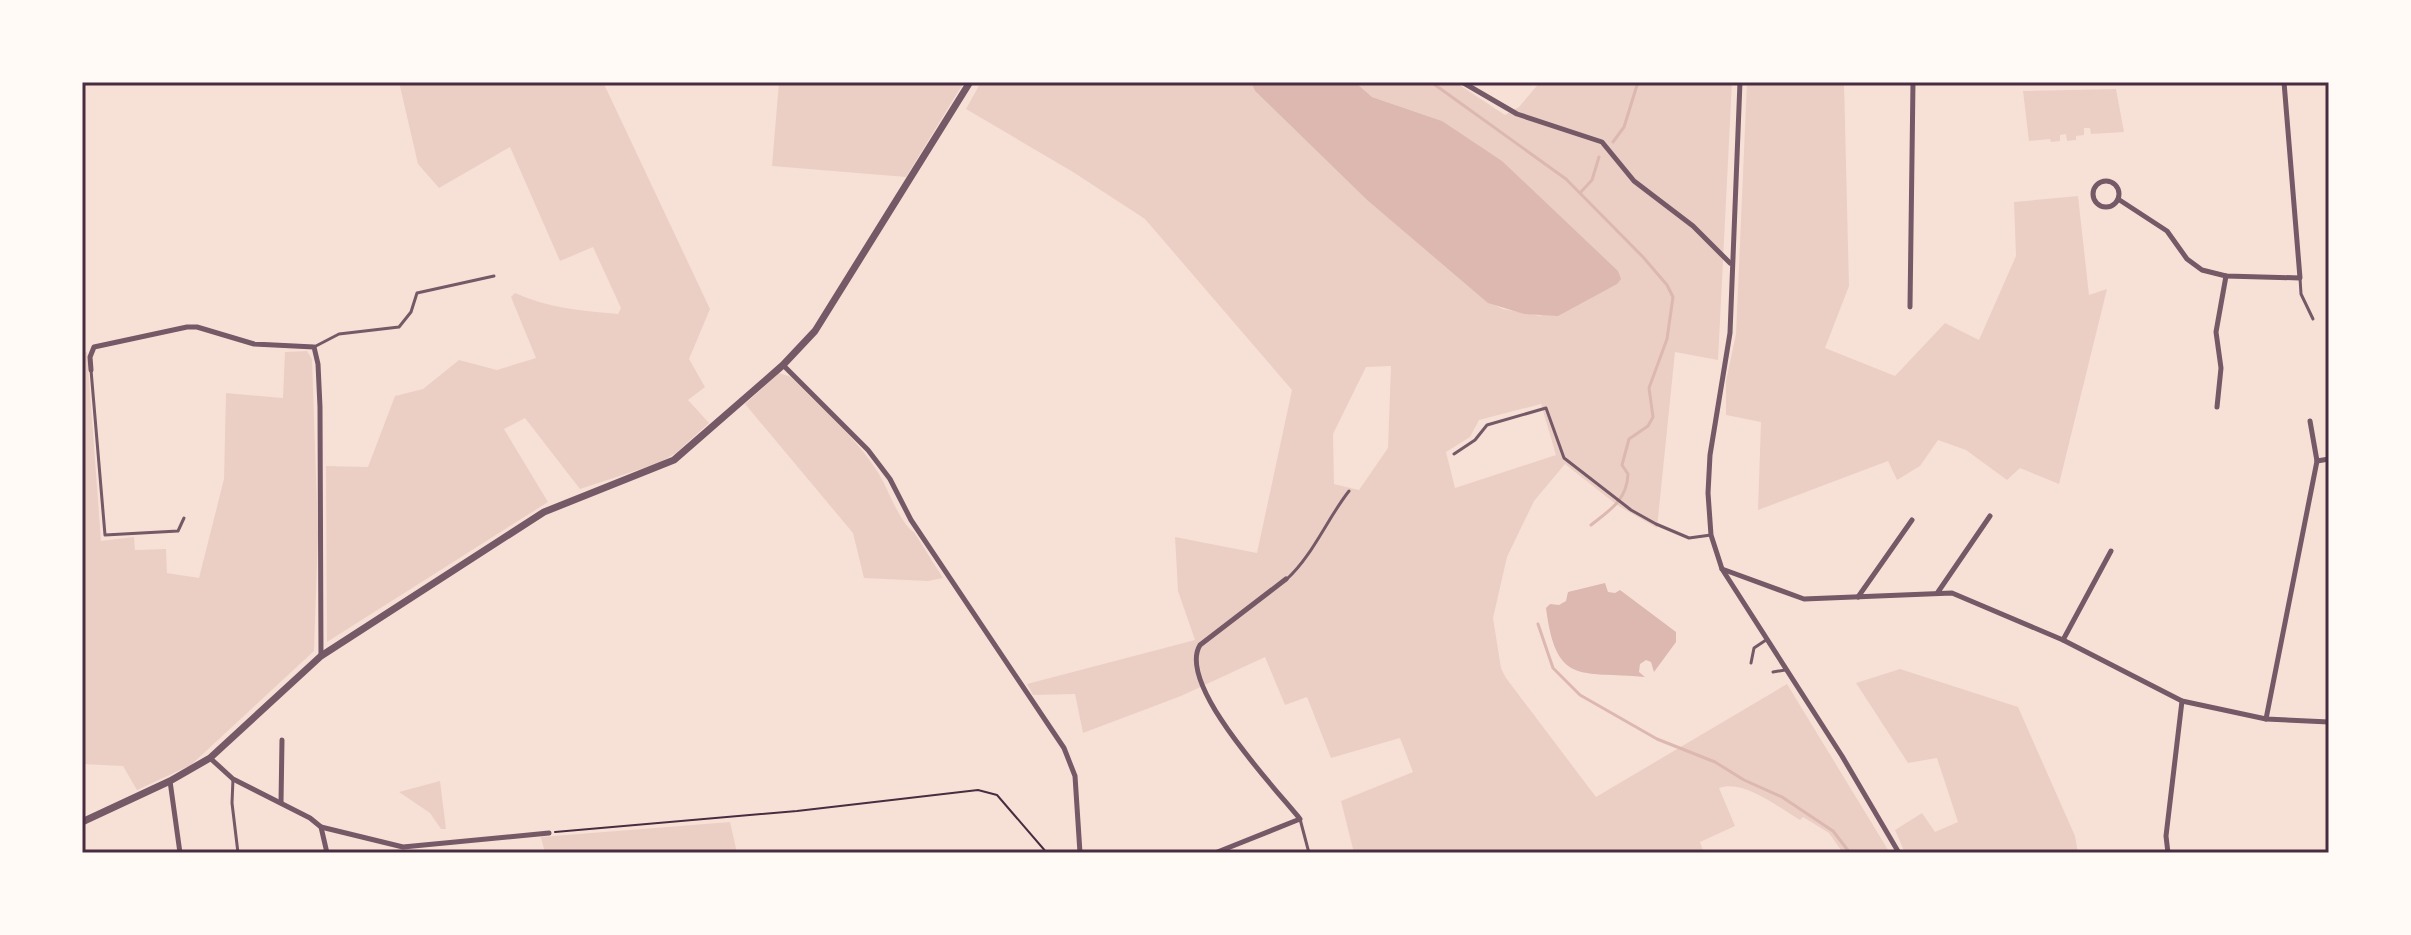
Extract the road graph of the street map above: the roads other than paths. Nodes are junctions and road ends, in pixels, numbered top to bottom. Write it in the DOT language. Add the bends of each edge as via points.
graph roads {
  1 [pos="970,82"];
  2 [pos="1462,82"];
  3 [pos="1740,82"];
  4 [pos="1913,82"];
  5 [pos="2284,82"];
  6 [pos="2118,199"];
  7 [pos="1731,263"];
  8 [pos="494,276"];
  9 [pos="2226,276"];
  10 [pos="2300,278"];
  11 [pos="1910,307"];
  12 [pos="2313,319"];
  13 [pos="314,347"];
  14 [pos="783,365"];
  15 [pos="91,370"];
  16 [pos="2217,407"];
  17 [pos="2310,421"];
  18 [pos="1454,454"];
  19 [pos="2329,459"];
  20 [pos="2317,461"];
  21 [pos="1349,491"];
  22 [pos="1990,516"];
  23 [pos="184,518"];
  24 [pos="1912,520"];
  25 [pos="1711,535"];
  26 [pos="2111,551"];
  27 [pos="1722,569"];
  28 [pos="1286,579"];
  29 [pos="1937,592"];
  30 [pos="1858,597"];
  31 [pos="1766,640"];
  32 [pos="2063,640"];
  33 [pos="321,656"];
  34 [pos="1751,663"];
  35 [pos="1786,670"];
  36 [pos="1773,672"];
  37 [pos="2182,701"];
  38 [pos="2266,719"];
  39 [pos="2329,722"];
  40 [pos="282,740"];
  41 [pos="210,758"];
  42 [pos="233,779"];
  43 [pos="170,781"];
  44 [pos="281,803"];
  45 [pos="1300,819"];
  46 [pos="82,822"];
  47 [pos="321,827"];
  48 [pos="549,833"];
  49 [pos="180,853"];
  50 [pos="238,853"];
  51 [pos="327,853"];
  52 [pos="1080,853"];
  53 [pos="1215,853"];
  54 [pos="1309,853"];
  55 [pos="1899,853"];
  56 [pos="2168,853"];
  1 -- 14 [label="street" via="815,331"];
  2 -- 7 [label="street" via="1517,114 1602,142 1634,181"];
  3 -- 7 [label="street"];
  4 -- 11 [label="street"];
  5 -- 10 [label="street"];
  6 -- 6 [label="street" via="2112,182 2094,188 2098,205 2107,207"];
  6 -- 9 [label="street" via="2167,231 2194,265"];
  7 -- 25 [label="street" via="1730,333 1710,455"];
  8 -- 13 [label="lane" via="417,293 399,327 339,334"];
  9 -- 10 [label="street"];
  9 -- 16 [label="street" via="2216,332 2221,368"];
  10 -- 12 [label="lane"];
  13 -- 15 [label="street" via="254,344 187,327 94,347"];
  13 -- 33 [label="street" via="320,407"];
  14 -- 33 [label="street" via="674,460 544,512"];
  14 -- 52 [label="street" via="890,479 911,520 1064,748 1075,776"];
  15 -- 23 [label="lane" via="105,535 178,531"];
  17 -- 20 [label="street"];
  18 -- 25 [label="lane" via="1487,425 1546,408 1564,458 1656,524 1689,538"];
  19 -- 20 [label="street"];
  20 -- 38 [label="street"];
  21 -- 28 [label="lane"];
  22 -- 29 [label="street"];
  24 -- 30 [label="street"];
  25 -- 27 [label="street"];
  26 -- 32 [label="street"];
  27 -- 30 [label="street" via="1804,599"];
  27 -- 31 [label="street"];
  28 -- 45 [label="street" via="1200,645 1196,658 1201,687 1224,725"];
  29 -- 30 [label="street"];
  29 -- 32 [label="street" via="1952,593"];
  31 -- 34 [label="lane" via="1751,652"];
  31 -- 35 [label="street"];
  32 -- 37 [label="street"];
  33 -- 41 [label="street"];
  35 -- 36 [label="lane"];
  35 -- 55 [label="street"];
  37 -- 38 [label="street"];
  37 -- 56 [label="street"];
  38 -- 39 [label="street"];
  40 -- 44 [label="street"];
  41 -- 42 [label="street"];
  41 -- 43 [label="street"];
  42 -- 44 [label="street"];
  42 -- 50 [label="lane"];
  43 -- 46 [label="street"];
  43 -- 49 [label="street"];
  44 -- 47 [label="street"];
  45 -- 53 [label="street"];
  45 -- 54 [label="lane"];
  47 -- 48 [label="street" via="403,847"];
  47 -- 51 [label="street"];
}
